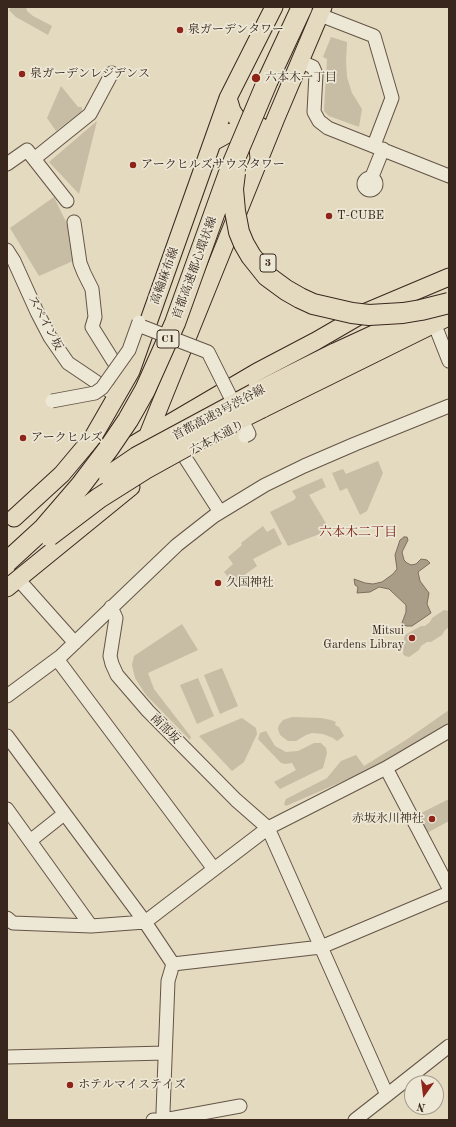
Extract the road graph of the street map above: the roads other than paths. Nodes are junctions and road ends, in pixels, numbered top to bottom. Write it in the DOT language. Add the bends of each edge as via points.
graph roads {
  1 [pos="274,7"];
  2 [pos="294,7"];
  3 [pos="302,7"];
  4 [pos="322,11"];
  5 [pos="300,61"];
  6 [pos="112,73"];
  7 [pos="265,79"];
  8 [pos="228,98"];
  9 [pos="276,118"];
  10 [pos="213,142"];
  11 [pos="378,147"];
  12 [pos="34,159"];
  13 [pos="259,159"];
  14 [pos="7,164"];
  15 [pos="449,176"];
  16 [pos="371,178"];
  17 [pos="246,193"];
  18 [pos="66,201"];
  19 [pos="74,222"];
  20 [pos="7,250"];
  21 [pos="449,277"];
  22 [pos="449,291"];
  23 [pos="449,302"];
  24 [pos="366,312"];
  25 [pos="445,322"];
  26 [pos="449,360"];
  27 [pos="126,380"];
  28 [pos="117,396"];
  29 [pos="52,401"];
  30 [pos="449,406"];
  31 [pos="148,436"];
  32 [pos="245,436"];
  33 [pos="206,444"];
  34 [pos="184,456"];
  35 [pos="137,464"];
  36 [pos="127,489"];
  37 [pos="220,512"];
  38 [pos="11,521"];
  39 [pos="7,548"];
  40 [pos="7,554"];
  41 [pos="7,563"];
  42 [pos="11,579"];
  43 [pos="111,608"];
  44 [pos="75,644"];
  45 [pos="57,659"];
  46 [pos="7,696"];
  47 [pos="449,730"];
  48 [pos="7,736"];
  49 [pos="386,768"];
  50 [pos="7,809"];
  51 [pos="64,814"];
  52 [pos="268,828"];
  53 [pos="30,841"];
  54 [pos="214,869"];
  55 [pos="449,888"];
  56 [pos="449,893"];
  57 [pos="7,918"];
  58 [pos="145,922"];
  59 [pos="92,926"];
  60 [pos="321,947"];
  61 [pos="173,964"];
  62 [pos="449,1046"];
  63 [pos="165,1053"];
  64 [pos="7,1057"];
  65 [pos="387,1095"];
  66 [pos="240,1106"];
  67 [pos="153,1120"];
  68 [pos="164,1120"];
  69 [pos="356,1120"];
  1 -- 8 [label="main road, 高輪麻布線"];
  2 -- 7 [label="highway, 首都高速都心環状線 / C1"];
  3 -- 7 [label="highway, 首都高速都心環状線 / C1"];
  4 -- 5 [label="main road"];
  4 -- 11 [label="street" via="374,36 392,98"];
  5 -- 9 [label="main road"];
  5 -- 11 [label="street" via="313,67 316,74 314,112 319,121 328,128"];
  6 -- 12 [label="street" via="90,114"];
  7 -- 22 [label="highway, 3, bridge" via="246,145 240,188 248,229 270,265 281,276 316,296 352,305 390,304"];
  7 -- 23 [label="highway, C1, bridge" via="238,154 234,189 235,211 240,232 244,244 258,266 276,283 300,298 352,313 403,313"];
  7 -- 39 [label="highway, 首都高速都心環状線 / C1" via="224,168 169,321 138,388 110,434 60,502"];
  7 -- 41 [label="highway, 首都高速都心環状線 / C1, bridge" via="175,323 145,390 128,420 82,485 44,528"];
  8 -- 9 [label="main road" via="238,120 248,125 266,125"];
  8 -- 10 [label="main road, 高輪麻布線"];
  9 -- 13 [label="main road"];
  10 -- 13 [label="main road" via="231,132 244,133 252,137 258,147"];
  10 -- 27 [label="main road, 高輪麻布線"];
  11 -- 15 [label="street"];
  11 -- 16 [label="street"];
  12 -- 14 [label="street" via="27,150"];
  12 -- 18 [label="street"];
  13 -- 17 [label="main road"];
  17 -- 24 [label="main road" via="245,226 249,241 268,269 290,288 314,300"];
  17 -- 31 [label="main road"];
  19 -- 27 [label="street" via="80,262 92,288 95,317 92,327"];
  20 -- 28 [label="street, スペイン坂" via="47,331 68,363"];
  21 -- 24 [label="main road"];
  23 -- 40 [label="highway, 首都高速3号渋谷線, bridge" via="329,356 143,454 90,490"];
  24 -- 31 [label="main road"];
  25 -- 26 [label="street"];
  25 -- 33 [label="main road, 六本木通り"];
  25 -- 42 [label="highway, bridge" via="201,438 145,469 99,498"];
  27 -- 28 [label="main road, 高輪麻布線"];
  28 -- 38 [label="main road, 高輪麻布線" via="93,438 62,474"];
  29 -- 32 [label="street, bridge" via="95,393 102,388 129,350 139,323 208,352 249,434"];
  30 -- 37 [label="street" via="304,466"];
  31 -- 35 [label="main road"];
  31 -- 38 [label="main road"];
  33 -- 34 [label="main road, 六本木通り"];
  33 -- 35 [label="main road"];
  34 -- 36 [label="main road, 六本木通り"];
  34 -- 37 [label="street"];
  35 -- 36 [label="main road"];
  35 -- 41 [label="main road"];
  36 -- 42 [label="main road, 六本木通り"];
  37 -- 43 [label="street" via="177,545"];
  42 -- 44 [label="street"];
  43 -- 44 [label="street"];
  43 -- 52 [label="street, 南部坂" via="116,618 110,656 117,675 154,717 236,800"];
  44 -- 45 [label="street"];
  45 -- 46 [label="street"];
  45 -- 54 [label="street"];
  47 -- 49 [label="street"];
  48 -- 51 [label="street"];
  49 -- 52 [label="street"];
  49 -- 55 [label="street"];
  50 -- 53 [label="street"];
  51 -- 53 [label="street"];
  51 -- 58 [label="street"];
  52 -- 54 [label="street"];
  52 -- 60 [label="street"];
  53 -- 59 [label="street"];
  54 -- 58 [label="street"];
  56 -- 60 [label="street"];
  57 -- 59 [label="street" via="13,923"];
  58 -- 59 [label="street"];
  58 -- 61 [label="street"];
  60 -- 61 [label="street"];
  60 -- 65 [label="street"];
  61 -- 63 [label="street" via="168,981"];
  62 -- 65 [label="street"];
  63 -- 64 [label="street"];
  63 -- 68 [label="street"];
  65 -- 69 [label="street"];
  66 -- 68 [label="street"];
  67 -- 68 [label="street"];
}
